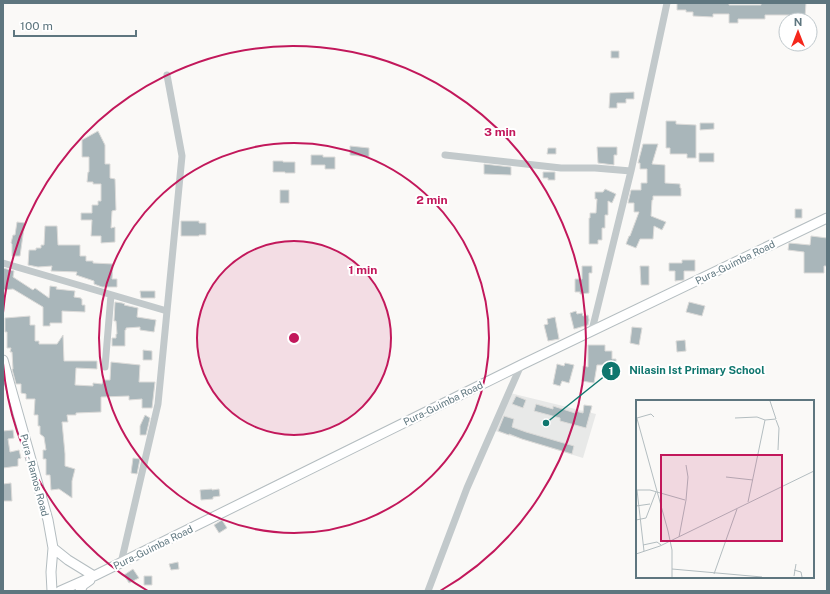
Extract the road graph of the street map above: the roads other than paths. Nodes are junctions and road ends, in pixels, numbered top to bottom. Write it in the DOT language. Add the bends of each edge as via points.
graph roads {
  1 [pos="667,3"];
  2 [pos="167,75"];
  3 [pos="446,155"];
  4 [pos="631,171"];
  5 [pos="827,218"];
  6 [pos="3,263"];
  7 [pos="111,295"];
  8 [pos="167,312"];
  9 [pos="592,330"];
  10 [pos="3,360"];
  11 [pos="521,365"];
  12 [pos="105,367"];
  13 [pos="53,548"];
  14 [pos="121,563"];
  15 [pos="94,576"];
  16 [pos="52,591"];
  17 [pos="60,591"];
  18 [pos="80,591"];
  19 [pos="428,591"];
  1 -- 4 [label="street"];
  2 -- 8 [label="street" via="182,156"];
  3 -- 4 [label="street" via="561,168"];
  4 -- 9 [label="street"];
  5 -- 9 [label="main road, Pura-Guimba Road"];
  6 -- 7 [label="street"];
  7 -- 8 [label="street"];
  7 -- 12 [label="street"];
  8 -- 14 [label="street" via="158,404"];
  9 -- 11 [label="main road, Pura-Guimba Road"];
  10 -- 13 [label="main road, Pura - Ramos Road" via="48,520"];
  11 -- 14 [label="main road, Pura-Guimba Road"];
  11 -- 19 [label="street" via="466,488"];
  13 -- 15 [label="main road"];
  13 -- 16 [label="main road, Pura - Ramos Road"];
  14 -- 15 [label="main road, Pura-Guimba Road"];
  15 -- 17 [label="main road, Pura-Guimba Road"];
  15 -- 18 [label="main road"];
}
